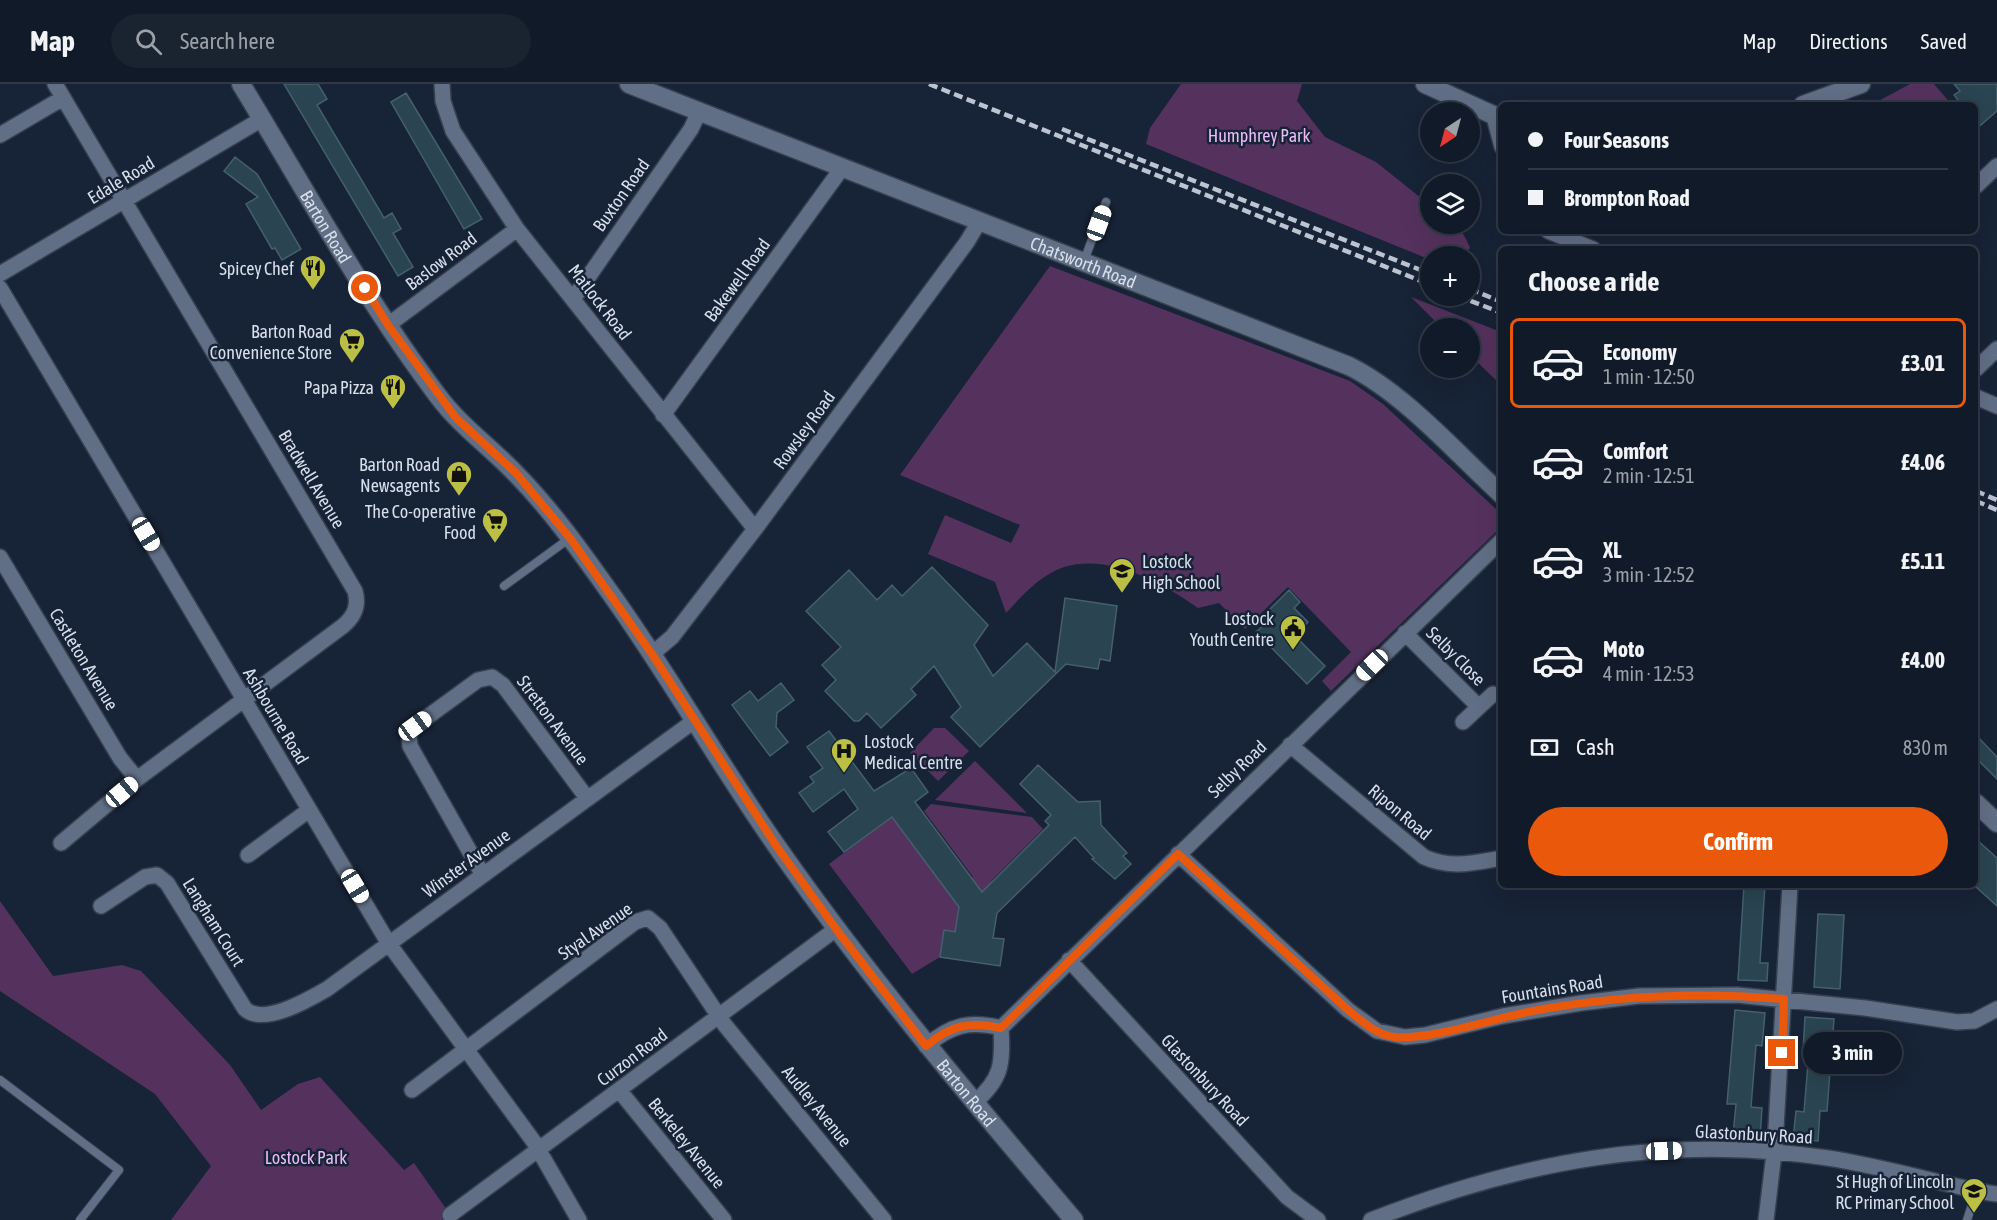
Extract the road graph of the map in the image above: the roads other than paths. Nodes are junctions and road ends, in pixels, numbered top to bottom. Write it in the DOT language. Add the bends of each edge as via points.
graph roads {
  1 [pos="55,84"];
  2 [pos="241,84"];
  3 [pos="442,84"];
  4 [pos="629,84"];
  5 [pos="1861,84"];
  6 [pos="1434,86"];
  7 [pos="63,98"];
  8 [pos="1811,102"];
  9 [pos="699,112"];
  10 [pos="1498,118"];
  11 [pos="262,119"];
  12 [pos="0,135"];
  13 [pos="1997,166"];
  14 [pos="842,168"];
  15 [pos="1978,184"];
  16 [pos="124,201"];
  17 [pos="1106,202"];
  18 [pos="979,222"];
  19 [pos="517,229"];
  20 [pos="1556,234"];
  21 [pos="1586,246"];
  22 [pos="1084,263"];
  23 [pos="0,274"];
  24 [pos="0,288"];
  25 [pos="573,299"];
  26 [pos="388,325"];
  27 [pos="1997,349"];
  28 [pos="1978,367"];
  29 [pos="1978,398"];
  30 [pos="1997,406"];
  31 [pos="663,415"];
  32 [pos="1498,491"];
  33 [pos="755,529"];
  34 [pos="570,538"];
  35 [pos="1498,544"];
  36 [pos="0,557"];
  37 [pos="504,586"];
  38 [pos="1405,633"];
  39 [pos="652,654"];
  40 [pos="1493,694"];
  41 [pos="243,699"];
  42 [pos="1479,707"];
  43 [pos="693,722"];
  44 [pos="1463,722"];
  45 [pos="1290,745"];
  46 [pos="137,780"];
  47 [pos="587,798"];
  48 [pos="1978,805"];
  49 [pos="309,810"];
  50 [pos="1997,823"];
  51 [pos="61,843"];
  52 [pos="1178,854"];
  53 [pos="248,855"];
  54 [pos="1498,859"];
  55 [pos="483,874"];
  56 [pos="1790,888"];
  57 [pos="101,906"];
  58 [pos="836,929"];
  59 [pos="389,944"];
  60 [pos="1069,960"];
  61 [pos="1784,999"];
  62 [pos="1997,1009"];
  63 [pos="253,1014"];
  64 [pos="720,1016"];
  65 [pos="1001,1028"];
  66 [pos="926,1046"];
  67 [pos="465,1049"];
  68 [pos="0,1080"];
  69 [pos="412,1090"];
  70 [pos="619,1090"];
  71 [pos="974,1103"];
  72 [pos="537,1151"];
  73 [pos="1774,1151"];
  74 [pos="1977,1190"];
  75 [pos="1997,1194"];
  76 [pos="450,1215"];
  77 [pos="80,1220"];
  78 [pos="579,1220"];
  79 [pos="724,1220"];
  80 [pos="885,1220"];
  81 [pos="1074,1220"];
  82 [pos="1318,1220"];
  83 [pos="1371,1220"];
  84 [pos="1766,1220"];
  85 [pos="1967,1220"];
  1 -- 7 [label="street, Bradwell Avenue"];
  2 -- 11 [label="street, Barton Road"];
  3 -- 19 [label="street, Matlock Road" via="453,130"];
  4 -- 9 [label="street, Chatsworth Road"];
  5 -- 8 [label="street"];
  6 -- 10 [label="street"];
  7 -- 12 [label="street"];
  7 -- 16 [label="street, Bradwell Avenue"];
  9 -- 14 [label="street, Chatsworth Road"];
  9 -- 25 [label="street, Buxton Road"];
  11 -- 16 [label="street, Edale Road"];
  11 -- 26 [label="street, Barton Road"];
  13 -- 15 [label="street"];
  14 -- 18 [label="street, Chatsworth Road"];
  14 -- 31 [label="street, Bakewell Road"];
  16 -- 23 [label="street, Edale Road"];
  16 -- 41 [label="street, Bradwell Avenue" via="356,596 355,612 348,622"];
  17 -- 22 [label="lane"];
  18 -- 22 [label="street, Chatsworth Road"];
  18 -- 33 [label="street, Rowsley Road"];
  19 -- 25 [label="street, Matlock Road"];
  19 -- 26 [label="street, Baslow Road"];
  20 -- 21 [label="street"];
  22 -- 32 [label="street, Chatsworth Road" via="1370,376"];
  24 -- 41 [label="street, Ashbourne Road"];
  25 -- 31 [label="street, Matlock Road"];
  26 -- 34 [label="street, Barton Road" via="456,418 516,473"];
  27 -- 28 [label="street"];
  29 -- 30 [label="street"];
  31 -- 33 [label="street, Matlock Road"];
  33 -- 39 [label="street, Rowsley Road" via="672,637"];
  34 -- 37 [label="lane"];
  34 -- 39 [label="street, Barton Road"];
  35 -- 38 [label="street, Selby Road"];
  36 -- 46 [label="street, Castleton Avenue"];
  38 -- 42 [label="street, Selby Close"];
  38 -- 45 [label="street, Selby Road"];
  39 -- 43 [label="street, Barton Road"];
  40 -- 42 [label="street, Selby Close"];
  41 -- 46 [label="street, Bradwell Avenue"];
  41 -- 49 [label="street, Ashbourne Road"];
  42 -- 44 [label="street, Selby Close"];
  43 -- 47 [label="street, Winster Avenue"];
  43 -- 58 [label="street, Barton Road"];
  45 -- 52 [label="street, Selby Road"];
  45 -- 54 [label="street, Ripon Road" via="1424,857 1457,866"];
  46 -- 51 [label="street, Bradwell Avenue"];
  47 -- 55 [label="street, Winster Avenue"];
  47 -- 55 [label="street, Stretton Avenue" via="496,679 478,680 441,707 411,730 410,746"];
  48 -- 50 [label="street"];
  49 -- 53 [label="street"];
  49 -- 59 [label="street, Ashbourne Road"];
  52 -- 60 [label="street, Selby Road"];
  52 -- 61 [label="street, Fountains Road" via="1348,1010 1377,1031 1392,1036 1425,1035 1503,1016 1639,996 1737,995"];
  55 -- 59 [label="street, Winster Avenue"];
  56 -- 61 [label="street"];
  57 -- 63 [label="street, Langham Court" via="145,877 157,875 163,879 241,1004"];
  58 -- 64 [label="street, Curzon Road"];
  58 -- 66 [label="street, Barton Road"];
  59 -- 63 [label="street, Winster Avenue" via="314,996 280,1011"];
  59 -- 67 [label="street, Ashbourne Road"];
  60 -- 65 [label="street, Selby Road"];
  60 -- 82 [label="street, Glastonbury Road" via="1287,1197"];
  61 -- 62 [label="street, Fountains Road" via="1957,1022 1974,1021"];
  61 -- 73 [label="street"];
  64 -- 67 [label="street, Styal Avenue" via="660,928 652,919 644,918"];
  64 -- 70 [label="street, Curzon Road"];
  64 -- 80 [label="street, Audley Avenue"];
  65 -- 66 [label="street" via="965,1024 946,1030"];
  65 -- 71 [label="street" via="999,1072 992,1086"];
  66 -- 71 [label="street, Barton Road"];
  67 -- 69 [label="street"];
  67 -- 72 [label="street, Ashbourne Road"];
  68 -- 77 [label="lane" via="119,1170"];
  70 -- 72 [label="street, Curzon Road"];
  70 -- 79 [label="street, Berkeley Avenue"];
  71 -- 81 [label="street, Barton Road"];
  72 -- 76 [label="street, Curzon Road"];
  72 -- 78 [label="street, Ashbourne Road"];
  73 -- 74 [label="street, Glastonbury Road" via="1869,1165"];
  73 -- 83 [label="street, Glastonbury Road" via="1708,1149 1586,1158 1463,1186"];
  73 -- 84 [label="street"];
  74 -- 75 [label="street, Glastonbury Road"];
  74 -- 85 [label="lane"];
}
